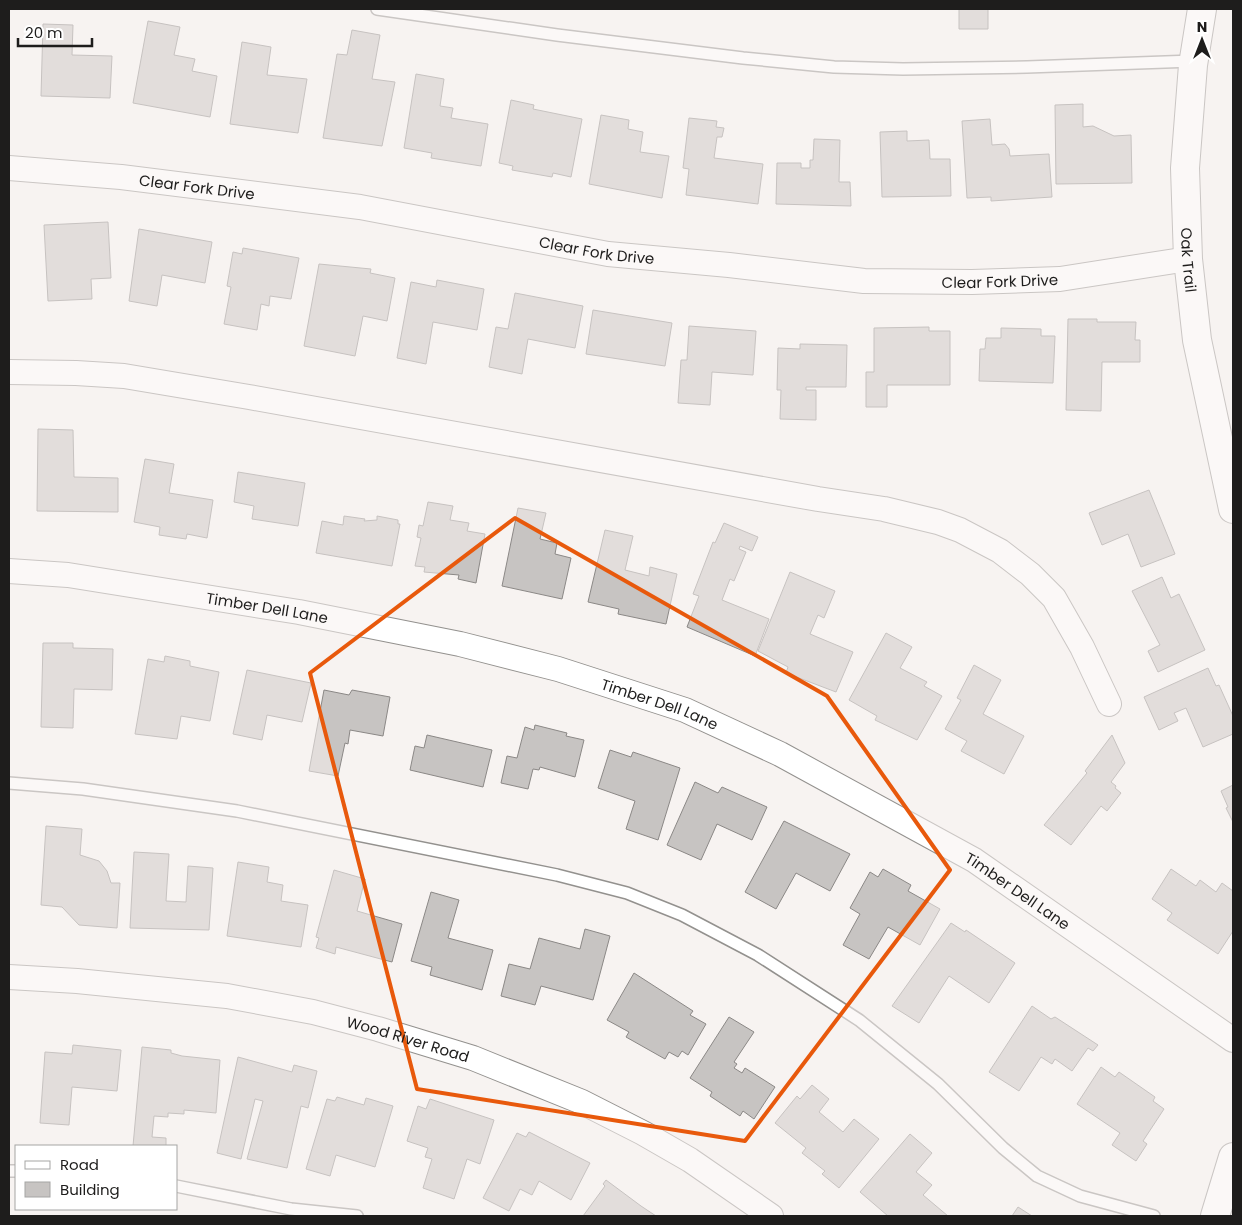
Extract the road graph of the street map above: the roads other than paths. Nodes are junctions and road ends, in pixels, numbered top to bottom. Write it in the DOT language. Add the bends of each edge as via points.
graph roads {
  1 [pos="377,9"];
  2 [pos="1202,9"];
  3 [pos="1193,61"];
  4 [pos="9,168"];
  5 [pos="1188,259"];
  6 [pos="9,372"];
  7 [pos="1233,509"];
  8 [pos="9,571"];
  9 [pos="1109,704"];
  10 [pos="9,783"];
  11 [pos="9,978"];
  12 [pos="1233,1040"];
  13 [pos="1233,1157"];
  14 [pos="178,1186"];
  15 [pos="357,1216"];
  16 [pos="771,1216"];
  17 [pos="1154,1216"];
  18 [pos="1215,1216"];
  1 -- 3 [label="lane" via="557,35 834,67 1027,67"];
  2 -- 3 [label="street, Oak Trail"];
  3 -- 5 [label="street, Oak Trail" via="1185,168"];
  4 -- 5 [label="street, Clear Fork Drive" via="121,177 360,207 608,254 864,281 1060,279"];
  5 -- 7 [label="street, Oak Trail" via="1198,340"];
  6 -- 9 [label="street" via="124,376 884,509 938,522 1000,551 1054,598"];
  8 -- 12 [label="street, Timber Dell Lane" via="68,575 289,611 450,642 558,669 685,710 780,754 974,860"];
  10 -- 17 [label="lane" via="83,789 237,811 557,875 627,893 682,915 758,955 859,1020 938,1084 1003,1148 1037,1176 1080,1196"];
  11 -- 16 [label="street, Wood River Road" via="77,981 227,996 313,1012 473,1058 582,1102 643,1133 690,1160"];
  13 -- 18 [label="street"];
  14 -- 15 [label="lane" via="291,1209"];
}
